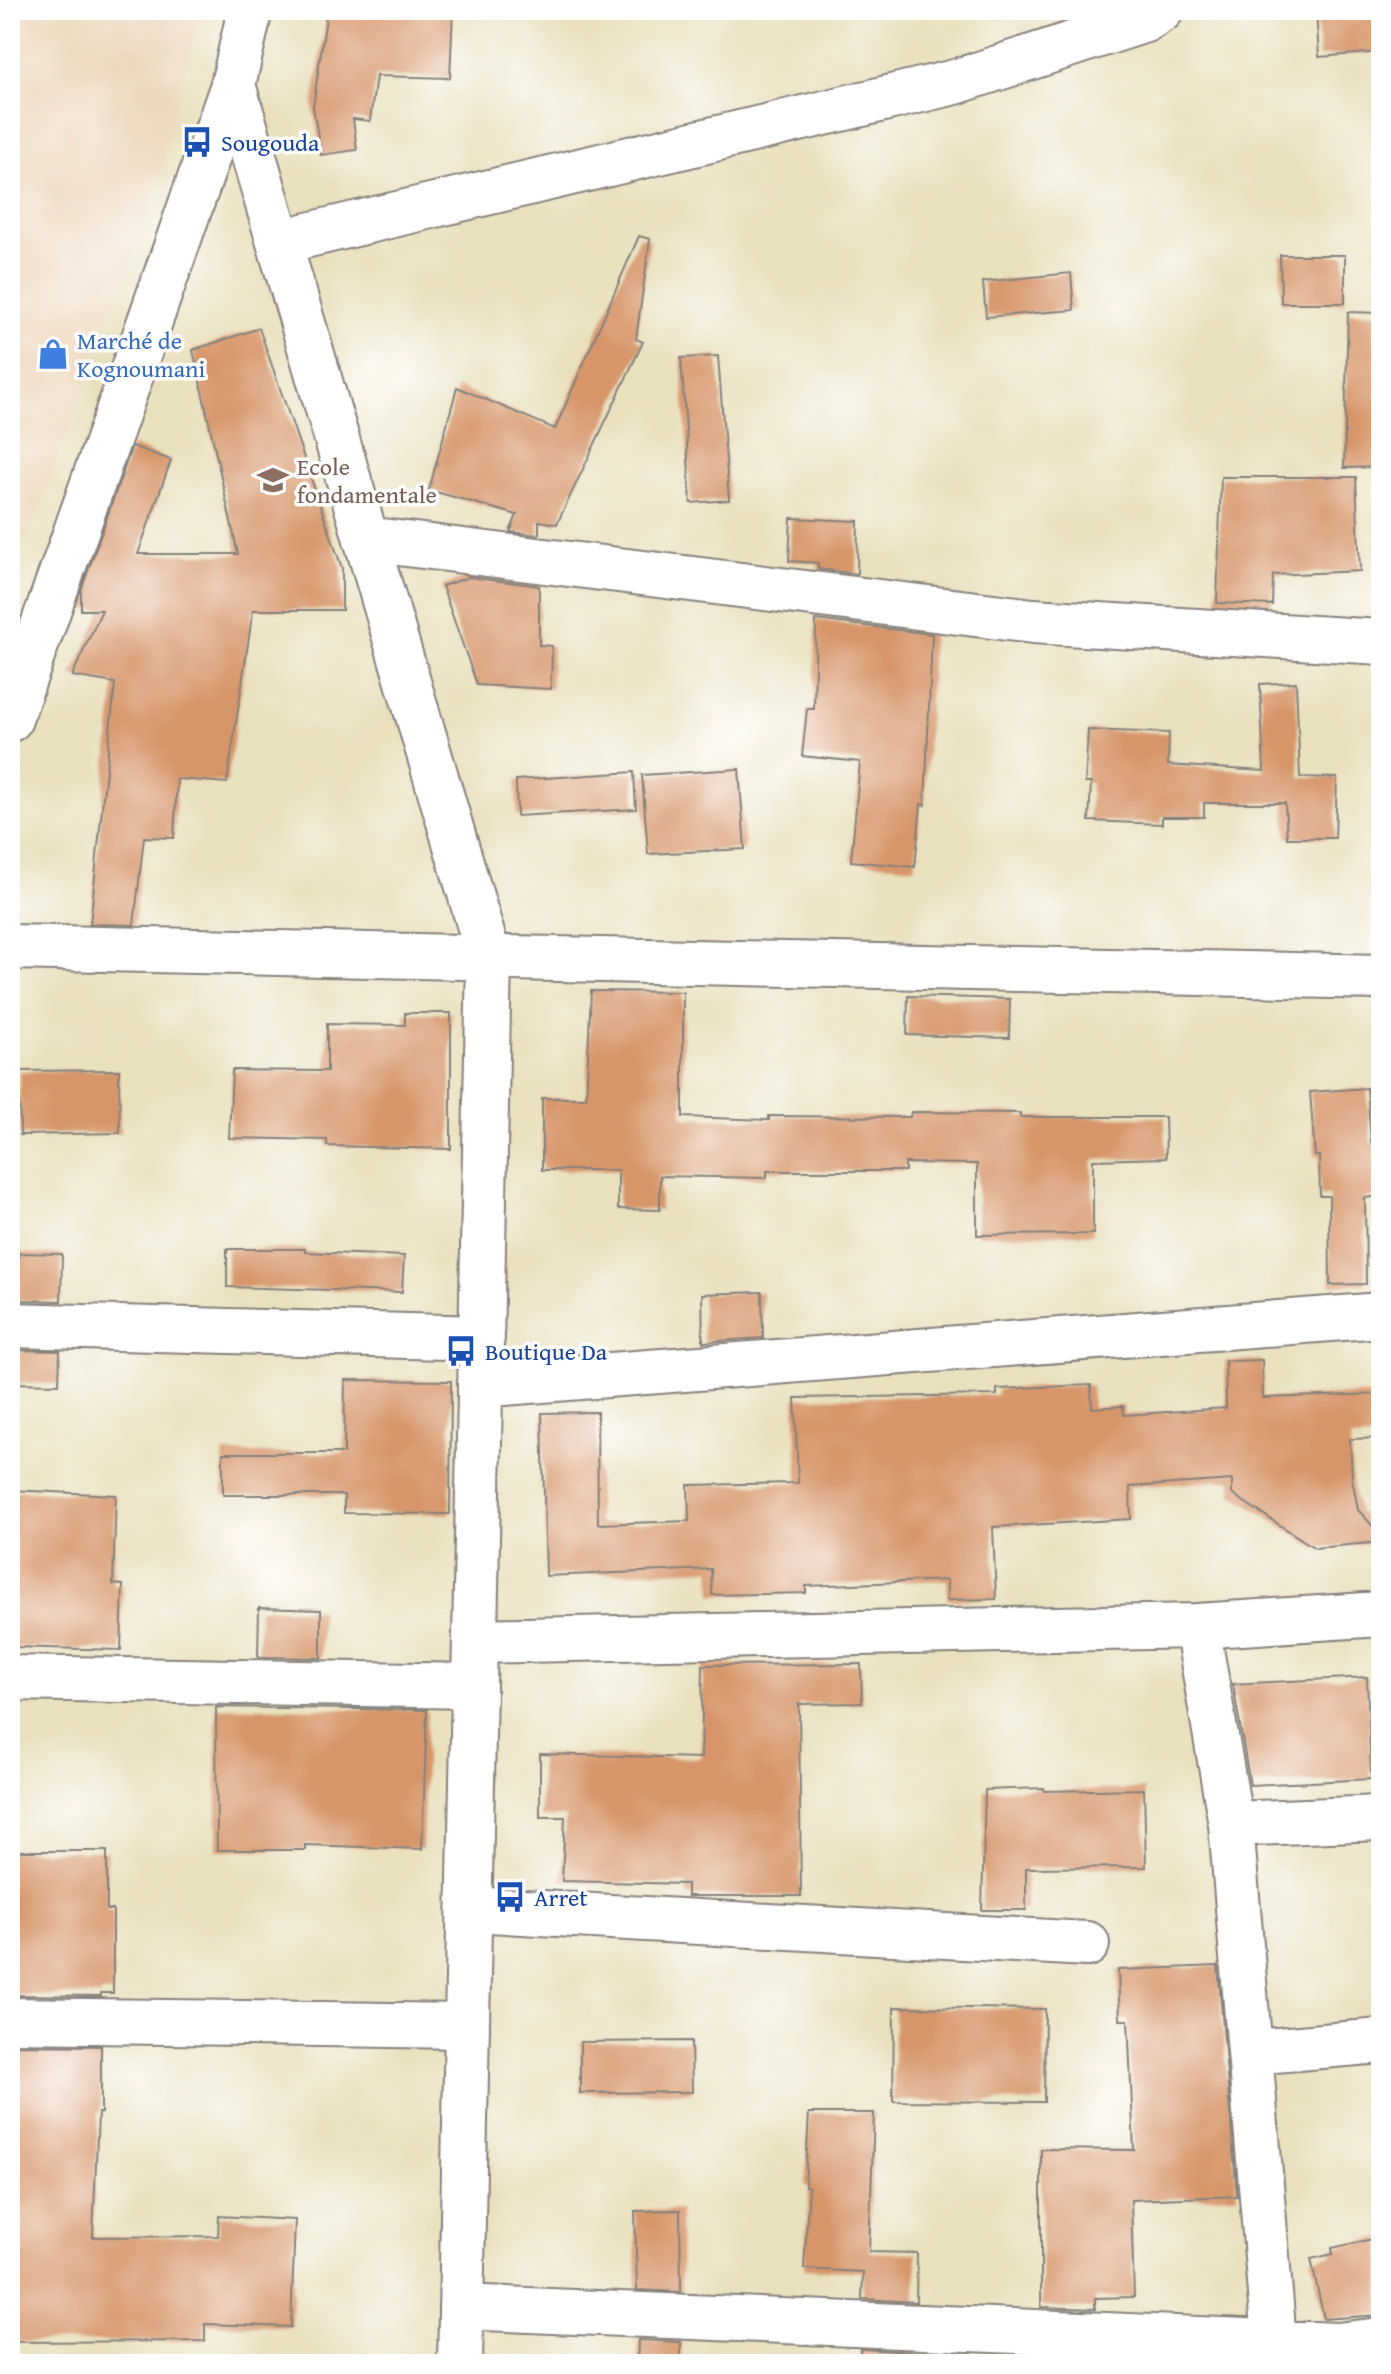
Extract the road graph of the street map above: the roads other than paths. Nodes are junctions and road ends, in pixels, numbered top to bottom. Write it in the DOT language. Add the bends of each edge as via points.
graph roads {
  1 [pos="250,10"];
  2 [pos="1161,10"];
  3 [pos="233,85"];
  4 [pos="279,242"];
  5 [pos="366,539"];
  6 [pos="1381,642"];
  7 [pos="10,719"];
  8 [pos="10,947"];
  9 [pos="489,958"];
  10 [pos="1381,977"];
  11 [pos="1381,1315"];
  12 [pos="10,1325"];
  13 [pos="482,1338"];
  14 [pos="480,1385"];
  15 [pos="1381,1614"];
  16 [pos="1197,1626"];
  17 [pos="475,1641"];
  18 [pos="10,1678"];
  19 [pos="474,1686"];
  20 [pos="1381,1818"];
  21 [pos="1231,1824"];
  22 [pos="470,1909"];
  23 [pos="1087,1944"];
  24 [pos="10,2020"];
  25 [pos="467,2026"];
  26 [pos="1381,2041"];
  27 [pos="1252,2052"];
  28 [pos="461,2307"];
  29 [pos="1274,2341"];
  30 [pos="1370,2348"];
  31 [pos="460,2364"];
  1 -- 3 [label="street"];
  2 -- 4 [label="street" via="1145,20 955,82"];
  3 -- 4 [label="street"];
  3 -- 7 [label="street"];
  4 -- 5 [label="street"];
  5 -- 6 [label="street" via="1033,621"];
  5 -- 9 [label="street"];
  8 -- 9 [label="street"];
  9 -- 10 [label="street"];
  9 -- 13 [label="street"];
  11 -- 14 [label="street"];
  12 -- 13 [label="street"];
  13 -- 14 [label="street"];
  14 -- 17 [label="street"];
  15 -- 16 [label="street"];
  16 -- 17 [label="street"];
  16 -- 21 [label="street"];
  17 -- 19 [label="street"];
  18 -- 19 [label="street"];
  19 -- 22 [label="street"];
  20 -- 21 [label="street"];
  21 -- 27 [label="street"];
  22 -- 23 [label="street"];
  22 -- 25 [label="street"];
  24 -- 25 [label="street"];
  25 -- 28 [label="street"];
  26 -- 27 [label="street"];
  27 -- 29 [label="street"];
  28 -- 29 [label="street"];
  28 -- 31 [label="street"];
  29 -- 30 [label="street"];
}
